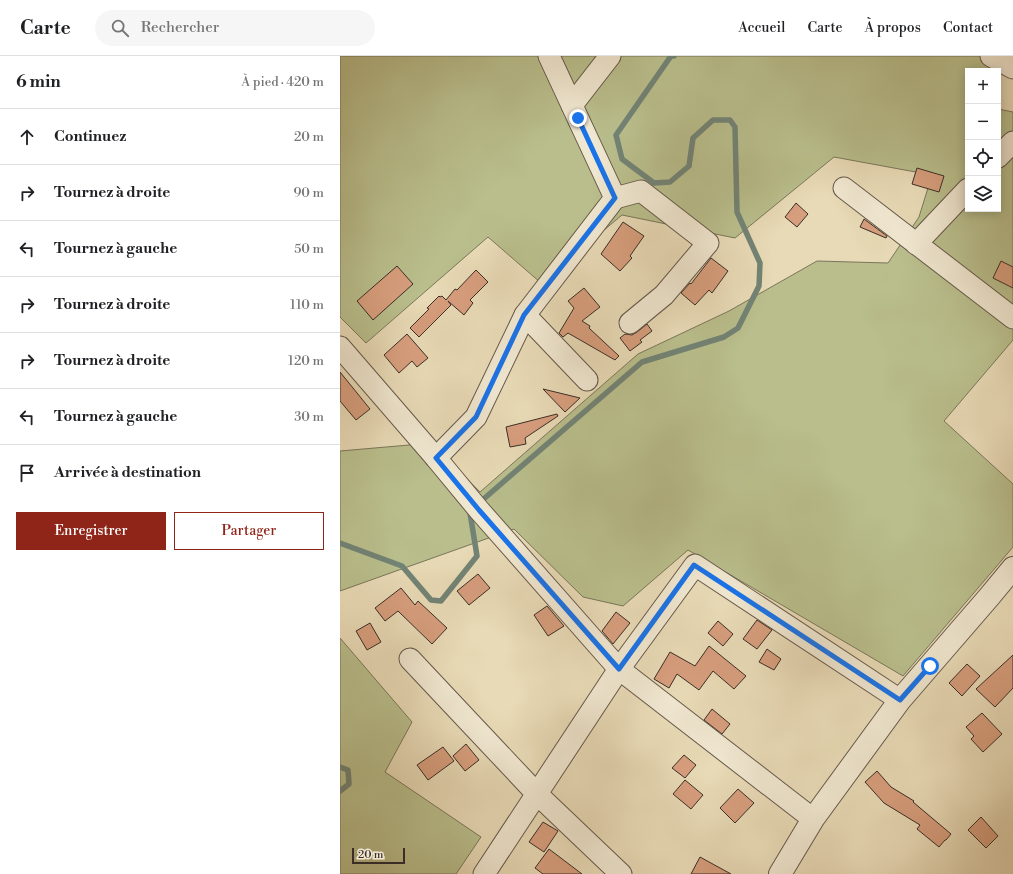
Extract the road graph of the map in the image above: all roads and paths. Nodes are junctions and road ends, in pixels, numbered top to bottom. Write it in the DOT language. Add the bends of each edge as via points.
graph roads {
  1 [pos="549,56"];
  2 [pos="610,56"];
  3 [pos="991,56"];
  4 [pos="1013,68"];
  5 [pos="572,105"];
  6 [pos="1013,142"];
  7 [pos="1001,154"];
  8 [pos="844,188"];
  9 [pos="965,192"];
  10 [pos="615,198"];
  11 [pos="916,244"];
  12 [pos="524,315"];
  13 [pos="1013,318"];
  14 [pos="630,323"];
  15 [pos="340,347"];
  16 [pos="587,380"];
  17 [pos="436,458"];
  18 [pos="1013,568"];
  19 [pos="410,660"];
  20 [pos="619,669"];
  21 [pos="900,700"];
  22 [pos="537,794"];
  23 [pos="813,819"];
  24 [pos="484,874"];
  25 [pos="621,874"];
  26 [pos="780,874"];
  1 -- 5 [label="street"];
  2 -- 5 [label="street"];
  3 -- 4 [label="street"];
  5 -- 10 [label="street"];
  6 -- 7 [label="street"];
  8 -- 11 [label="street"];
  9 -- 11 [label="street"];
  10 -- 12 [label="street"];
  10 -- 14 [label="street" via="641,192 708,243 664,294"];
  11 -- 13 [label="street"];
  12 -- 16 [label="street"];
  12 -- 17 [label="street" via="476,417"];
  15 -- 17 [label="street"];
  17 -- 20 [label="street"];
  18 -- 21 [label="street"];
  19 -- 22 [label="street"];
  20 -- 21 [label="street" via="694,565"];
  20 -- 22 [label="street"];
  20 -- 23 [label="street"];
  21 -- 23 [label="street"];
  22 -- 24 [label="street"];
  22 -- 25 [label="street"];
  23 -- 26 [label="street"];
}
